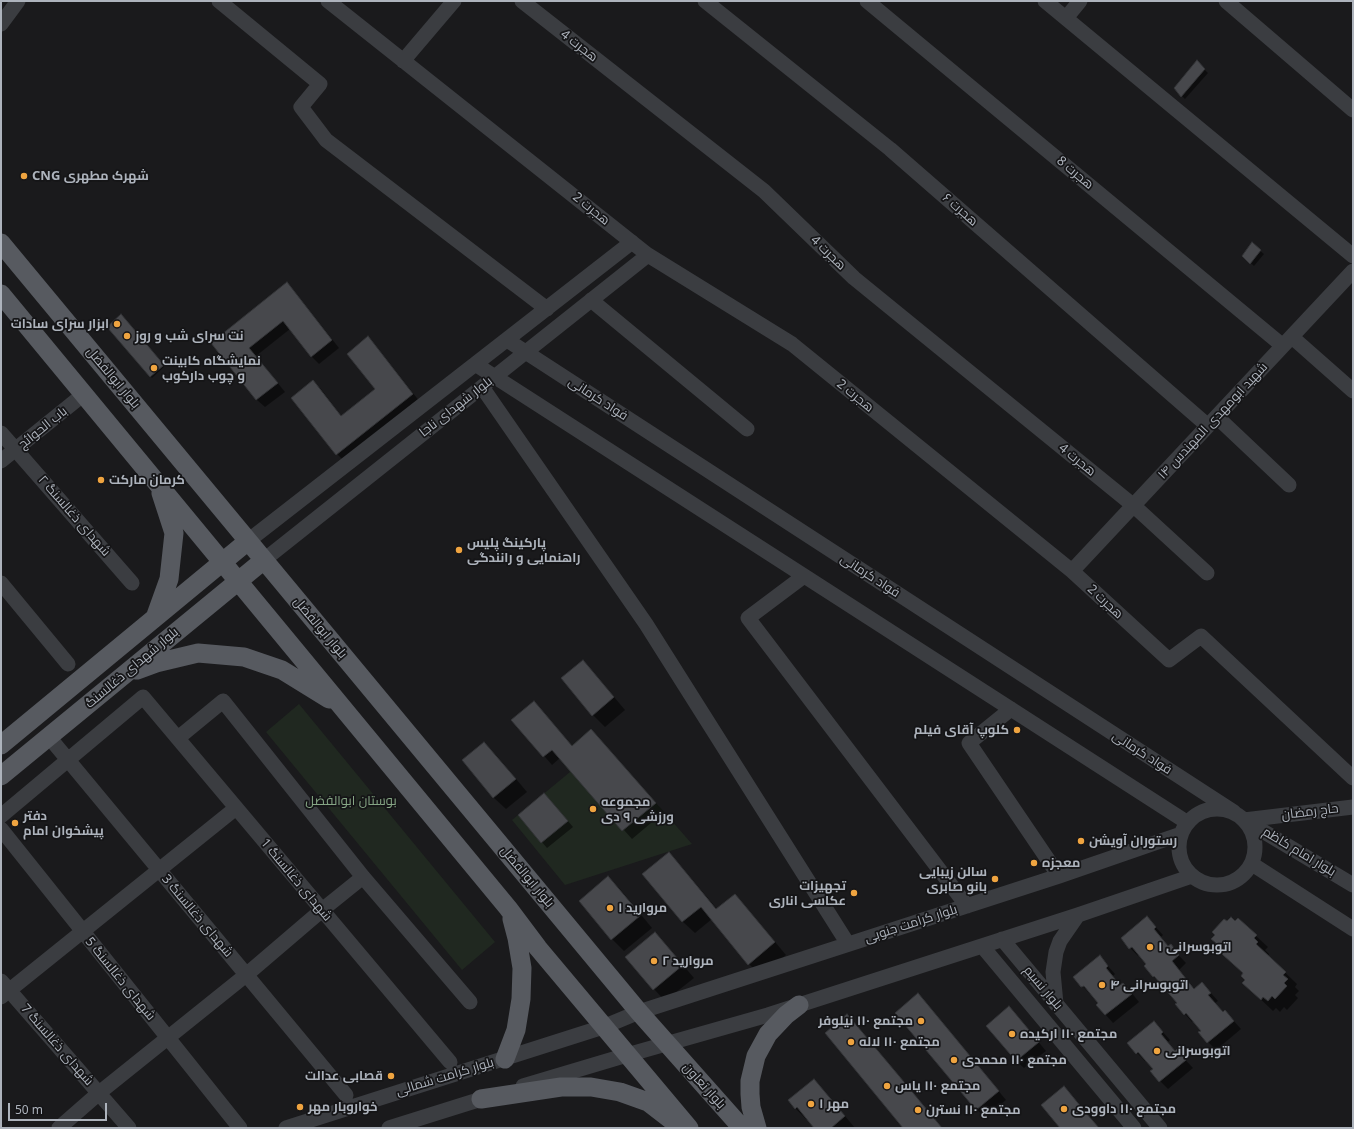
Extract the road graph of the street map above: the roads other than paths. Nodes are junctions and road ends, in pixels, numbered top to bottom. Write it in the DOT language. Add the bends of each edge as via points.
graph roads {
  1 [pos="18,1"];
  2 [pos="219,1"];
  3 [pos="328,1"];
  4 [pos="454,1"];
  5 [pos="522,1"];
  6 [pos="705,1"];
  7 [pos="867,1"];
  8 [pos="1045,1"];
  9 [pos="1080,1"];
  10 [pos="1226,1"];
  11 [pos="1066,18"];
  12 [pos="2,19"];
  13 [pos="403,61"];
  14 [pos="1353,110"];
  15 [pos="632,242"];
  16 [pos="1,243"];
  17 [pos="648,255"];
  18 [pos="1353,256"];
  19 [pos="1353,271"];
  20 [pos="1,294"];
  21 [pos="592,300"];
  22 [pos="547,308"];
  23 [pos="507,340"];
  24 [pos="1288,341"];
  25 [pos="526,352"];
  26 [pos="476,364"];
  27 [pos="495,377"];
  28 [pos="482,387"];
  29 [pos="1353,391"];
  30 [pos="84,394"];
  31 [pos="1213,421"];
  32 [pos="747,429"];
  33 [pos="1,432"];
  34 [pos="15,450"];
  35 [pos="1,461"];
  36 [pos="157,482"];
  37 [pos="1289,485"];
  38 [pos="1134,506"];
  39 [pos="248,541"];
  40 [pos="264,560"];
  41 [pos="223,562"];
  42 [pos="1072,572"];
  43 [pos="1207,573"];
  44 [pos="804,576"];
  45 [pos="238,581"];
  46 [pos="1,583"];
  47 [pos="132,583"];
  48 [pos="154,619"];
  49 [pos="68,664"];
  50 [pos="124,674"];
  51 [pos="343,707"];
  52 [pos="1011,709"];
  53 [pos="49,737"];
  54 [pos="178,738"];
  55 [pos="1,745"];
  56 [pos="68,760"];
  57 [pos="1,776"];
  58 [pos="1353,778"];
  59 [pos="1353,807"];
  60 [pos="236,808"];
  61 [pos="1,816"];
  62 [pos="1239,816"];
  63 [pos="1184,828"];
  64 [pos="1,830"];
  65 [pos="1252,864"];
  66 [pos="159,870"];
  67 [pos="1059,876"];
  68 [pos="1192,876"];
  69 [pos="363,877"];
  70 [pos="1353,885"];
  71 [pos="967,906"];
  72 [pos="508,908"];
  73 [pos="322,910"];
  74 [pos="1078,914"];
  75 [pos="1353,929"];
  76 [pos="83,931"];
  77 [pos="1002,939"];
  78 [pos="848,944"];
  79 [pos="982,946"];
  80 [pos="246,975"];
  81 [pos="1040,985"];
  82 [pos="4,989"];
  83 [pos="1026,998"];
  84 [pos="470,1002"];
  85 [pos="1056,1004"];
  86 [pos="799,1005"];
  87 [pos="639,1012"];
  88 [pos="604,1027"];
  89 [pos="168,1038"];
  90 [pos="667,1044"];
  91 [pos="627,1055"];
  92 [pos="505,1059"];
  93 [pos="450,1062"];
  94 [pos="99,1093"];
  95 [pos="346,1095"];
  96 [pos="480,1099"];
  97 [pos="394,1127"];
  98 [pos="59,1128"];
  99 [pos="129,1128"];
  100 [pos="240,1128"];
  101 [pos="286,1128"];
  102 [pos="682,1128"];
  103 [pos="689,1128"];
  104 [pos="742,1128"];
  105 [pos="757,1128"];
  106 [pos="1134,1128"];
  107 [pos="1160,1128"];
  1 -- 12 [label="street"];
  2 -- 22 [label="street" via="320,84 301,107 326,140"];
  3 -- 13 [label="street, هجرت 2"];
  4 -- 13 [label="street"];
  5 -- 38 [label="street, هجرت 4" via="764,191 854,278"];
  6 -- 31 [label="street, هجرت ۶" via="890,149"];
  7 -- 24 [label="street, هجرت 8"];
  8 -- 11 [label="street"];
  9 -- 11 [label="street"];
  10 -- 14 [label="street"];
  11 -- 18 [label="street"];
  13 -- 15 [label="street, هجرت 2"];
  15 -- 17 [label="street, هجرت 2"];
  15 -- 22 [label="street, بلوار شهدای ناجا"];
  16 -- 39 [label="main road, بلوار ابوالفضل"];
  17 -- 21 [label="street, بلوار شهدای ناجا"];
  17 -- 42 [label="street, هجرت 2" via="792,344"];
  19 -- 24 [label="street, شهید ابومهدی المهندس ۱۴"];
  20 -- 30 [label="main road"];
  21 -- 25 [label="street, بلوار شهدای ناجا"];
  21 -- 32 [label="street"];
  22 -- 23 [label="street, بلوار شهدای ناجا"];
  23 -- 25 [label="street, فواد کرمانی"];
  23 -- 26 [label="street, بلوار شهدای ناجا"];
  24 -- 29 [label="street, هجرت 8"];
  24 -- 31 [label="street, شهید ابومهدی المهندس ۱۴"];
  25 -- 27 [label="street, بلوار شهدای ناجا"];
  25 -- 62 [label="street, فواد کرمانی"];
  26 -- 27 [label="street"];
  26 -- 39 [label="street, بلوار شهدای ناجا"];
  27 -- 28 [label="street, بلوار شهدای ناجا"];
  27 -- 44 [label="street"];
  28 -- 40 [label="street, بلوار شهدای ناجا"];
  28 -- 78 [label="street" via="646,624"];
  30 -- 34 [label="street, باب الحوائج"];
  30 -- 36 [label="main road"];
  31 -- 37 [label="street, هجرت ۶"];
  31 -- 38 [label="street, شهید ابومهدی المهندس ۱۴"];
  33 -- 34 [label="street, شهدای ذغالسنگ ۲"];
  34 -- 35 [label="street, باب الحوائج"];
  34 -- 47 [label="street, شهدای ذغالسنگ ۲"];
  36 -- 41 [label="main road"];
  36 -- 48 [label="main road" via="174,533 169,579"];
  38 -- 42 [label="street, شهید ابومهدی المهندس ۱۴"];
  38 -- 43 [label="street, هجرت 4"];
  39 -- 40 [label="main road, بلوار ابوالفضل"];
  39 -- 41 [label="main road, بلوار شهدای ذغالسنگ"];
  40 -- 45 [label="main road, بلوار شهدای ذغالسنگ"];
  40 -- 87 [label="main road, بلوار ابوالفضل"];
  41 -- 45 [label="main road"];
  41 -- 48 [label="main road, بلوار شهدای ذغالسنگ"];
  42 -- 58 [label="street, هجرت 2" via="1169,660 1201,636"];
  44 -- 52 [label="street"];
  44 -- 71 [label="street" via="748,618"];
  45 -- 50 [label="main road, بلوار شهدای ذغالسنگ"];
  45 -- 51 [label="main road"];
  46 -- 49 [label="street"];
  48 -- 55 [label="main road, بلوار شهدای ذغالسنگ"];
  50 -- 51 [label="main road" via="198,653 244,657 282,670"];
  50 -- 53 [label="main road, بلوار شهدای ذغالسنگ"];
  51 -- 72 [label="main road"];
  52 -- 63 [label="street"];
  52 -- 67 [label="street" via="969,744"];
  53 -- 56 [label="street, شهدای ذغالسنگ 3"];
  53 -- 57 [label="main road, بلوار شهدای ذغالسنگ"];
  54 -- 56 [label="street, شهدای ذغالسنگ 1" via="143,697"];
  54 -- 60 [label="street, شهدای ذغالسنگ 1"];
  54 -- 69 [label="street" via="223,701"];
  56 -- 61 [label="street"];
  56 -- 66 [label="street, شهدای ذغالسنگ 3"];
  59 -- 62 [label="street, حاج رمضان"];
  60 -- 66 [label="street"];
  60 -- 73 [label="street, شهدای ذغالسنگ 1"];
  62 -- 63 [label="street" via="1217,809 1209,810 1201,812"];
  62 -- 65 [label="street" via="1253,833 1255,857"];
  62 -- 70 [label="street, بلوار امام کاظم"];
  63 -- 67 [label="street, بلوار کرامت جنوبی"];
  63 -- 68 [label="street" via="1179,852"];
  64 -- 76 [label="street, شهدای ذغالسنگ 5"];
  65 -- 68 [label="street" via="1241,878 1226,885 1210,885"];
  65 -- 75 [label="street"];
  66 -- 76 [label="street"];
  66 -- 80 [label="street, شهدای ذغالسنگ 3"];
  67 -- 71 [label="street, بلوار کرامت جنوبی"];
  68 -- 74 [label="street"];
  69 -- 73 [label="street"];
  69 -- 84 [label="street"];
  71 -- 78 [label="street, بلوار کرامت جنوبی"];
  72 -- 88 [label="main road"];
  72 -- 92 [label="main road" via="522,968 516,1030"];
  73 -- 80 [label="street"];
  73 -- 93 [label="street, شهدای ذغالسنگ 1"];
  74 -- 77 [label="street"];
  74 -- 85 [label="street" via="1060,941 1056,952 1053,975"];
  76 -- 82 [label="street"];
  76 -- 89 [label="street, شهدای ذغالسنگ 5"];
  77 -- 79 [label="street"];
  77 -- 81 [label="street, بلوار نسیم"];
  78 -- 87 [label="street, بلوار کرامت جنوبی"];
  79 -- 83 [label="street, بلوار نسیم"];
  79 -- 86 [label="street"];
  80 -- 89 [label="street"];
  80 -- 95 [label="street, شهدای ذغالسنگ 3"];
  81 -- 83 [label="street" via="1034,982 1026,984 1023,991"];
  81 -- 85 [label="street, بلوار نسیم"];
  82 -- 94 [label="street, شهدای ذغالسنگ 7"];
  83 -- 106 [label="street, بلوار نسیم"];
  85 -- 107 [label="street, بلوار نسیم"];
  86 -- 90 [label="street"];
  86 -- 105 [label="main road" via="768,1034 756,1056 750,1081 750,1094"];
  87 -- 88 [label="street, بلوار کرامت جنوبی"];
  87 -- 90 [label="main road, بلوار ابوالفضل"];
  88 -- 91 [label="main road"];
  88 -- 92 [label="street, بلوار کرامت شمالی"];
  89 -- 94 [label="street"];
  89 -- 100 [label="street, شهدای ذغالسنگ 5"];
  90 -- 91 [label="street"];
  90 -- 104 [label="main road, بلوار تعاون"];
  91 -- 96 [label="street"];
  91 -- 103 [label="main road"];
  92 -- 101 [label="street, بلوار کرامت شمالی"];
  94 -- 98 [label="street"];
  94 -- 99 [label="street, شهدای ذغالسنگ 7"];
  96 -- 97 [label="street"];
  96 -- 102 [label="main road" via="561,1087 591,1087 620,1092 648,1102"];
}
